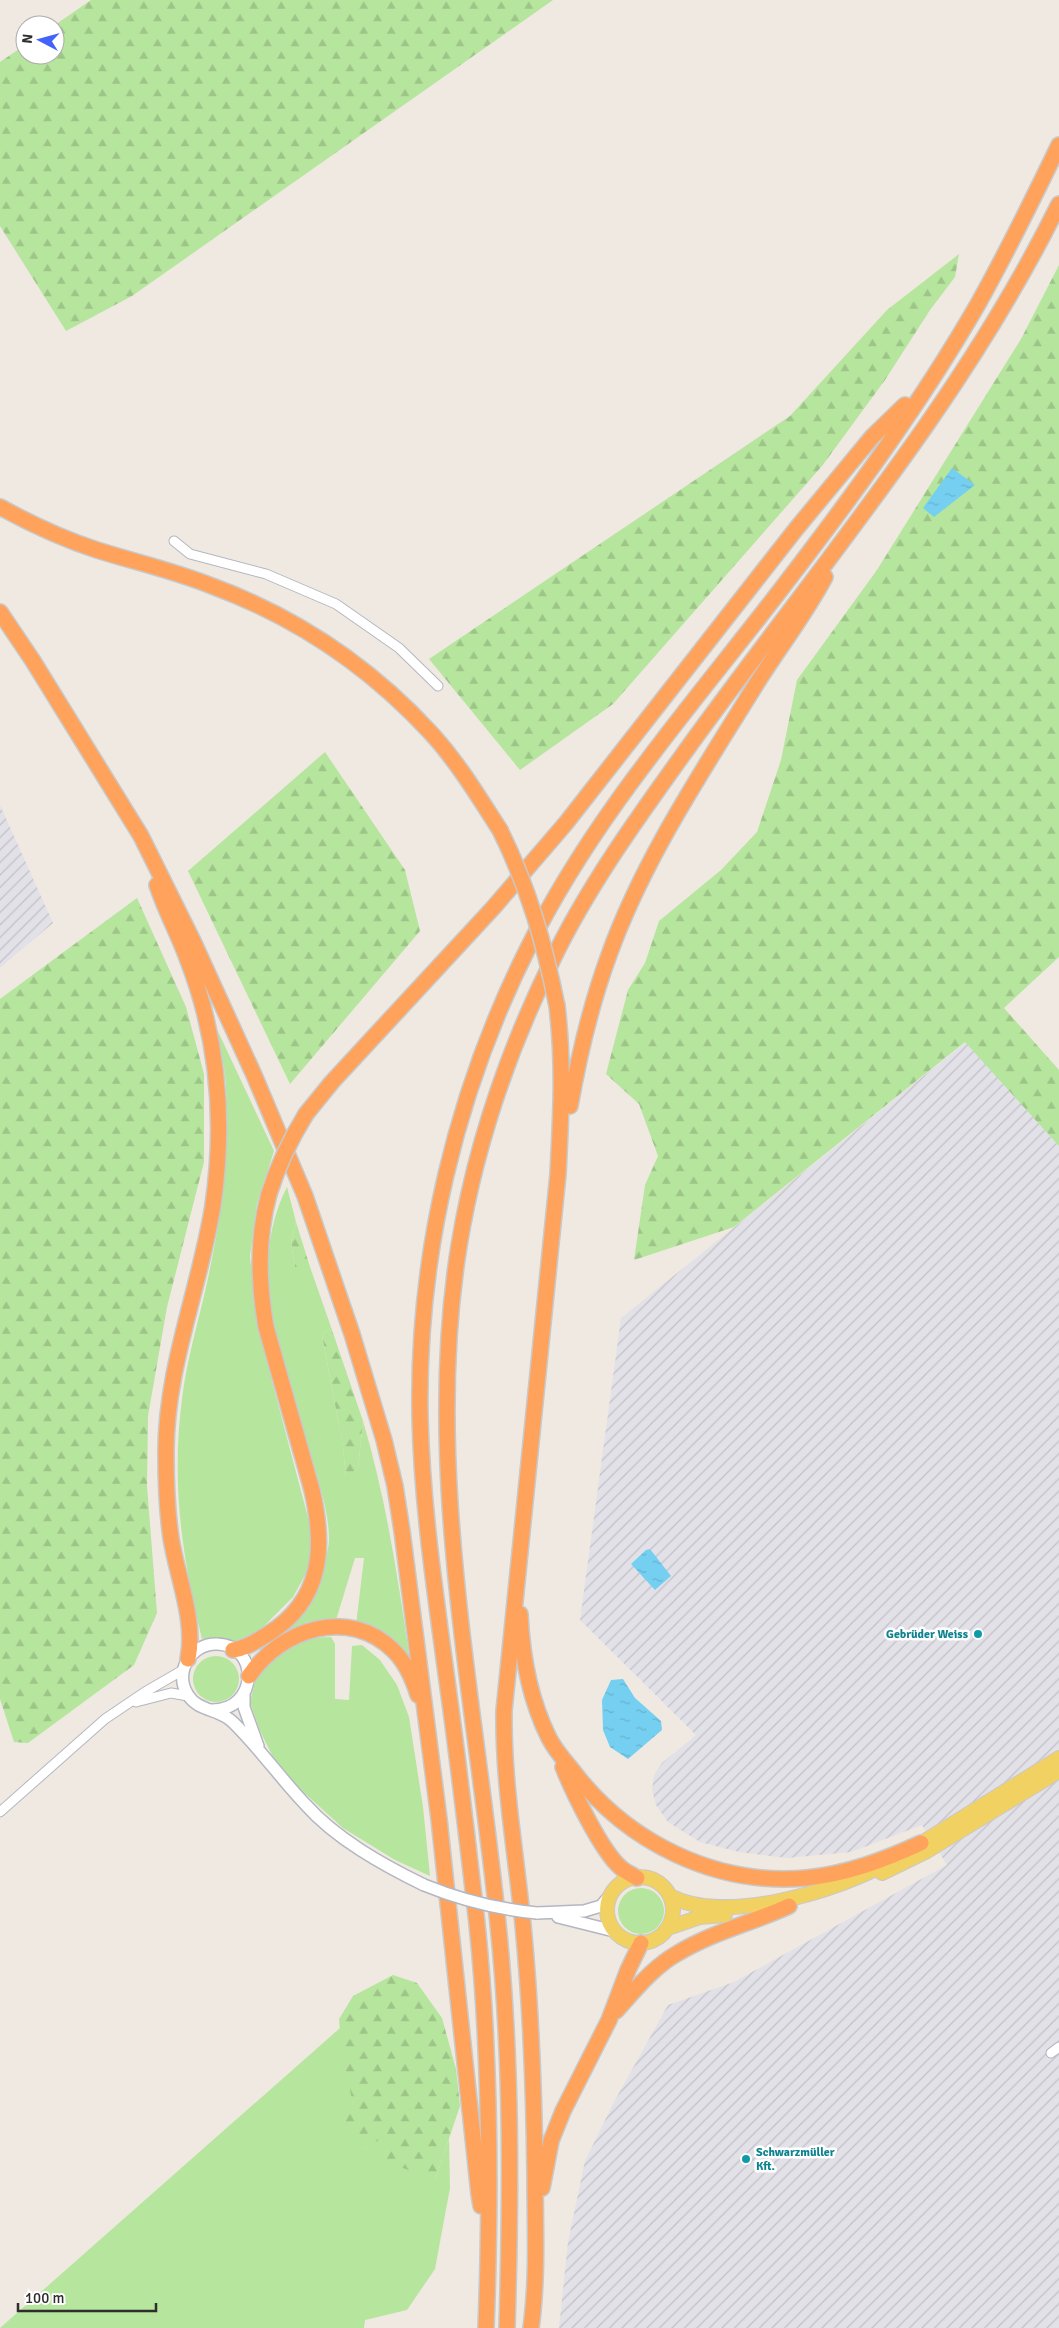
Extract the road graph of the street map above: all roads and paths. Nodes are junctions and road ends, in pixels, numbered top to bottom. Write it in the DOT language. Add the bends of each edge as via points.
graph roads {
  1 [pos="1059,145"];
  2 [pos="1059,204"];
  3 [pos="930,382"];
  4 [pos="0,507"];
  5 [pos="848,535"];
  6 [pos="174,541"];
  7 [pos="0,612"];
  8 [pos="438,686"];
  9 [pos="141,836"];
  10 [pos="558,1174"];
  11 [pos="518,1567"];
  12 [pos="233,1650"];
  13 [pos="185,1664"];
  14 [pos="249,1676"];
  15 [pos="244,1694"];
  16 [pos="188,1696"];
  17 [pos="127,1705"];
  18 [pos="212,1710"];
  19 [pos="428,1724"];
  20 [pos="554,1748"];
  21 [pos="261,1752"];
  22 [pos="1059,1758"];
  23 [pos="1059,1771"];
  24 [pos="0,1812"];
  25 [pos="921,1843"];
  26 [pos="637,1878"];
  27 [pos="612,1893"];
  28 [pos="670,1896"];
  29 [pos="788,1906"];
  30 [pos="537,1912"];
  31 [pos="668,1928"];
  32 [pos="614,1931"];
  33 [pos="641,1943"];
  34 [pos="609,2020"];
  35 [pos="1059,2047"];
  36 [pos="1051,2053"];
  37 [pos="537,2222"];
  38 [pos="489,2234"];
  39 [pos="486,2328"];
  40 [pos="507,2328"];
  41 [pos="531,2328"];
  1 -- 3 [label="highway" via="977,305"];
  2 -- 5 [label="highway" via="964,372"];
  3 -- 12 [label="highway, bridge" via="872,437 566,823 493,908 332,1082 291,1138 278,1165 263,1216 259,1270 261,1300 312,1490 319,1522 320,1550 312,1585 290,1617 245,1648"];
  3 -- 38 [label="highway" via="789,578 630,786 561,889 529,944 490,1033 450,1159 426,1285 420,1416 430,1556 478,1934 487,2067"];
  4 -- 10 [label="highway, bridge" via="95,549 212,585 279,614 384,686 430,732 471,785 500,830 535,912 557,1006 562,1052"];
  5 -- 10 [label="highway" via="814,598 700,776 634,897 609,954 591,1012"];
  5 -- 40 [label="highway" via="650,801 615,852 554,955 514,1044 490,1117 459,1246 449,1341 449,1454 459,1588 489,1836 507,2029 511,2218"];
  6 -- 8 [label="street" via="190,554 266,574 336,604 399,648"];
  7 -- 9 [label="highway"];
  9 -- 13 [label="highway" via="162,902 188,958 204,1008 215,1062 218,1099 213,1206 168,1412 166,1454 171,1538 191,1644"];
  9 -- 19 [label="highway" via="193,941 290,1158 352,1334 395,1486"];
  10 -- 11 [label="highway"];
  11 -- 20 [label="highway" via="523,1659 530,1692"];
  11 -- 37 [label="highway" via="506,1674 503,1748 529,1996"];
  12 -- 13 [label="street" via="223,1644 208,1644 194,1652"];
  12 -- 14 [label="street" via="242,1657"];
  13 -- 16 [label="street" via="183,1684"];
  13 -- 17 [label="street"];
  14 -- 15 [label="street"];
  14 -- 19 [label="highway" via="266,1654 310,1629 331,1626 359,1630 395,1651 412,1676"];
  15 -- 18 [label="street" via="231,1706"];
  15 -- 21 [label="street" via="244,1707"];
  16 -- 17 [label="street" via="171,1693"];
  16 -- 18 [label="street" via="200,1707"];
  17 -- 24 [label="street" via="105,1719"];
  18 -- 21 [label="street" via="230,1719"];
  19 -- 38 [label="highway" via="479,2194"];
  20 -- 25 [label="highway" via="590,1793 626,1826 690,1861 724,1871 759,1878 829,1875 874,1864"];
  20 -- 26 [label="highway" via="573,1790 609,1853 620,1867"];
  21 -- 30 [label="street, bridge" via="306,1806 387,1867 472,1903"];
  22 -- 25 [label="main road"];
  23 -- 29 [label="main road" via="904,1863 852,1886"];
  25 -- 28 [label="main road" via="866,1873 823,1890 789,1898 724,1908 699,1906"];
  26 -- 27 [label="main road" via="627,1880"];
  26 -- 28 [label="main road" via="659,1884"];
  27 -- 30 [label="street" via="601,1906 584,1911"];
  27 -- 32 [label="main road" via="607,1912"];
  28 -- 31 [label="main road" via="673,1912"];
  29 -- 31 [label="main road" via="700,1917"];
  29 -- 34 [label="highway" via="705,1938 676,1954 650,1974"];
  30 -- 32 [label="street"];
  31 -- 33 [label="main road" via="656,1939"];
  32 -- 33 [label="main road" via="622,1938"];
  33 -- 34 [label="highway"];
  34 -- 37 [label="highway" via="551,2141"];
  35 -- 36 [label="street"];
  37 -- 41 [label="highway"];
  38 -- 39 [label="highway"];
}
